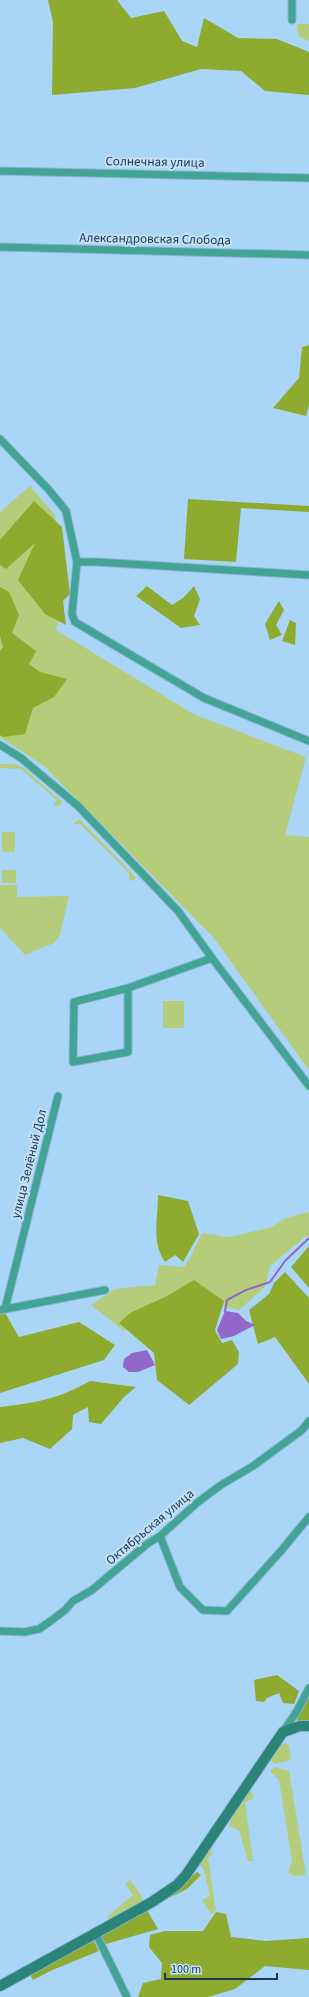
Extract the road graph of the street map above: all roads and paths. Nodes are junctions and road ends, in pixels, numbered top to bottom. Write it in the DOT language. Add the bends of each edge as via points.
graph roads {
  1 [pos="292,0"];
  2 [pos="292,20"];
  3 [pos="0,171"];
  4 [pos="309,178"];
  5 [pos="0,248"];
  6 [pos="309,255"];
  7 [pos="0,439"];
  8 [pos="77,562"];
  9 [pos="309,575"];
  10 [pos="309,741"];
  11 [pos="0,745"];
  12 [pos="212,958"];
  13 [pos="128,988"];
  14 [pos="309,1086"];
  15 [pos="58,1096"];
  16 [pos="105,1290"];
  17 [pos="2,1310"];
  18 [pos="309,1421"];
  19 [pos="309,1517"];
  20 [pos="160,1536"];
  21 [pos="0,1631"];
  22 [pos="309,1688"];
  23 [pos="309,1726"];
  24 [pos="283,1732"];
  25 [pos="94,1932"];
  26 [pos="0,1986"];
  27 [pos="127,1997"];
  1 -- 2 [label="street"];
  3 -- 4 [label="street, Солнечная улица"];
  5 -- 6 [label="street, Александровская Слобода"];
  7 -- 8 [label="street" via="66,511"];
  8 -- 9 [label="street"];
  8 -- 10 [label="street" via="72,614 75,622 204,698"];
  11 -- 12 [label="street" via="21,758 78,806 178,911"];
  12 -- 13 [label="street"];
  12 -- 14 [label="street"];
  13 -- 13 [label="street" via="74,1002 73,1062 128,1052"];
  15 -- 17 [label="street, улица Зелёный Дол"];
  16 -- 17 [label="street"];
  18 -- 20 [label="street, Октябрьская улица" via="302,1430 253,1466 198,1502"];
  19 -- 20 [label="street" via="227,1611 203,1610 180,1587"];
  20 -- 21 [label="street, Октябрьская улица" via="92,1590 72,1601 65,1610 39,1629 24,1632"];
  22 -- 24 [label="street"];
  23 -- 24 [label="street" via="300,1726"];
  24 -- 25 [label="street" via="186,1876 152,1902"];
  25 -- 26 [label="street"];
  25 -- 27 [label="street"];
}
